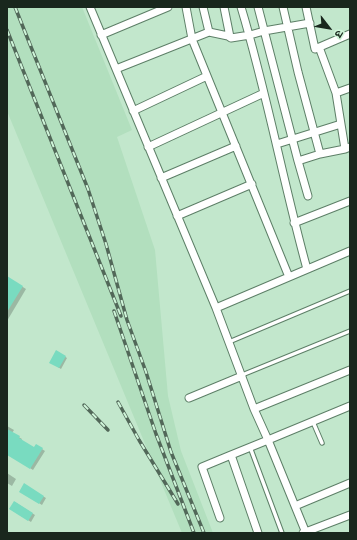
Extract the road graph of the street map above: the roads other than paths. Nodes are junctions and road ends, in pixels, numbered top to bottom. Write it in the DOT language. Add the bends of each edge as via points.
graph roads {
  1 [pos="90,7"];
  2 [pos="168,7"];
  3 [pos="186,7"];
  4 [pos="204,7"];
  5 [pos="224,7"];
  6 [pos="241,7"];
  7 [pos="258,7"];
  8 [pos="283,7"];
  9 [pos="306,7"];
  10 [pos="310,23"];
  11 [pos="288,27"];
  12 [pos="264,31"];
  13 [pos="209,32"];
  14 [pos="350,34"];
  15 [pos="101,35"];
  16 [pos="250,35"];
  17 [pos="230,37"];
  18 [pos="192,39"];
  19 [pos="318,47"];
  20 [pos="116,70"];
  21 [pos="207,76"];
  22 [pos="350,88"];
  23 [pos="264,93"];
  24 [pos="336,93"];
  25 [pos="133,111"];
  26 [pos="222,113"];
  27 [pos="341,124"];
  28 [pos="314,133"];
  29 [pos="292,138"];
  30 [pos="277,144"];
  31 [pos="236,146"];
  32 [pos="148,147"];
  33 [pos="347,148"];
  34 [pos="320,154"];
  35 [pos="298,161"];
  36 [pos="161,178"];
  37 [pos="252,184"];
  38 [pos="308,196"];
  39 [pos="350,201"];
  40 [pos="177,216"];
  41 [pos="294,223"];
  42 [pos="350,251"];
  43 [pos="307,269"];
  44 [pos="290,277"];
  45 [pos="350,291"];
  46 [pos="216,308"];
  47 [pos="350,331"];
  48 [pos="228,342"];
  49 [pos="350,370"];
  50 [pos="242,376"];
  51 [pos="189,398"];
  52 [pos="350,406"];
  53 [pos="254,408"];
  54 [pos="313,422"];
  55 [pos="268,440"];
  56 [pos="322,443"];
  57 [pos="250,447"];
  58 [pos="230,455"];
  59 [pos="350,483"];
  60 [pos="294,506"];
  61 [pos="350,515"];
  62 [pos="220,518"];
  63 [pos="258,533"];
  64 [pos="282,533"];
  65 [pos="305,533"];
  1 -- 15 [label="street"];
  2 -- 15 [label="street"];
  3 -- 18 [label="street"];
  4 -- 13 [label="street"];
  5 -- 17 [label="street"];
  6 -- 16 [label="street"];
  7 -- 12 [label="street"];
  8 -- 11 [label="street"];
  9 -- 10 [label="street"];
  10 -- 11 [label="street"];
  10 -- 19 [label="street" via="315,49"];
  11 -- 12 [label="street"];
  11 -- 28 [label="street"];
  12 -- 16 [label="street"];
  12 -- 29 [label="street"];
  13 -- 17 [label="street"];
  13 -- 18 [label="street"];
  14 -- 19 [label="street"];
  15 -- 20 [label="street"];
  16 -- 17 [label="street"];
  16 -- 23 [label="street"];
  18 -- 20 [label="street"];
  18 -- 21 [label="street"];
  19 -- 24 [label="street"];
  20 -- 25 [label="street"];
  21 -- 25 [label="street"];
  21 -- 26 [label="street"];
  22 -- 24 [label="street"];
  23 -- 26 [label="street"];
  23 -- 30 [label="street"];
  24 -- 27 [label="street"];
  25 -- 32 [label="street"];
  26 -- 31 [label="street"];
  26 -- 32 [label="street"];
  27 -- 28 [label="street"];
  27 -- 33 [label="street"];
  28 -- 29 [label="street"];
  28 -- 34 [label="street"];
  29 -- 30 [label="street"];
  29 -- 35 [label="street"];
  30 -- 41 [label="street"];
  31 -- 36 [label="street"];
  31 -- 37 [label="street"];
  32 -- 36 [label="street"];
  33 -- 34 [label="street"];
  34 -- 35 [label="street"];
  35 -- 38 [label="street"];
  36 -- 40 [label="street"];
  37 -- 40 [label="street"];
  37 -- 44 [label="street"];
  39 -- 41 [label="street"];
  40 -- 46 [label="street"];
  41 -- 43 [label="street"];
  42 -- 43 [label="street"];
  43 -- 44 [label="street"];
  44 -- 46 [label="street"];
  45 -- 48 [label="lane"];
  46 -- 48 [label="street"];
  47 -- 50 [label="lane"];
  48 -- 50 [label="street"];
  49 -- 53 [label="street"];
  50 -- 51 [label="street"];
  50 -- 53 [label="street"];
  52 -- 54 [label="street"];
  53 -- 55 [label="street"];
  54 -- 55 [label="street"];
  54 -- 56 [label="lane"];
  55 -- 57 [label="street"];
  55 -- 60 [label="street"];
  57 -- 58 [label="street"];
  57 -- 64 [label="lane"];
  58 -- 62 [label="street" via="202,468"];
  58 -- 63 [label="street"];
  59 -- 60 [label="street"];
  60 -- 65 [label="street"];
  61 -- 65 [label="street"];
}
